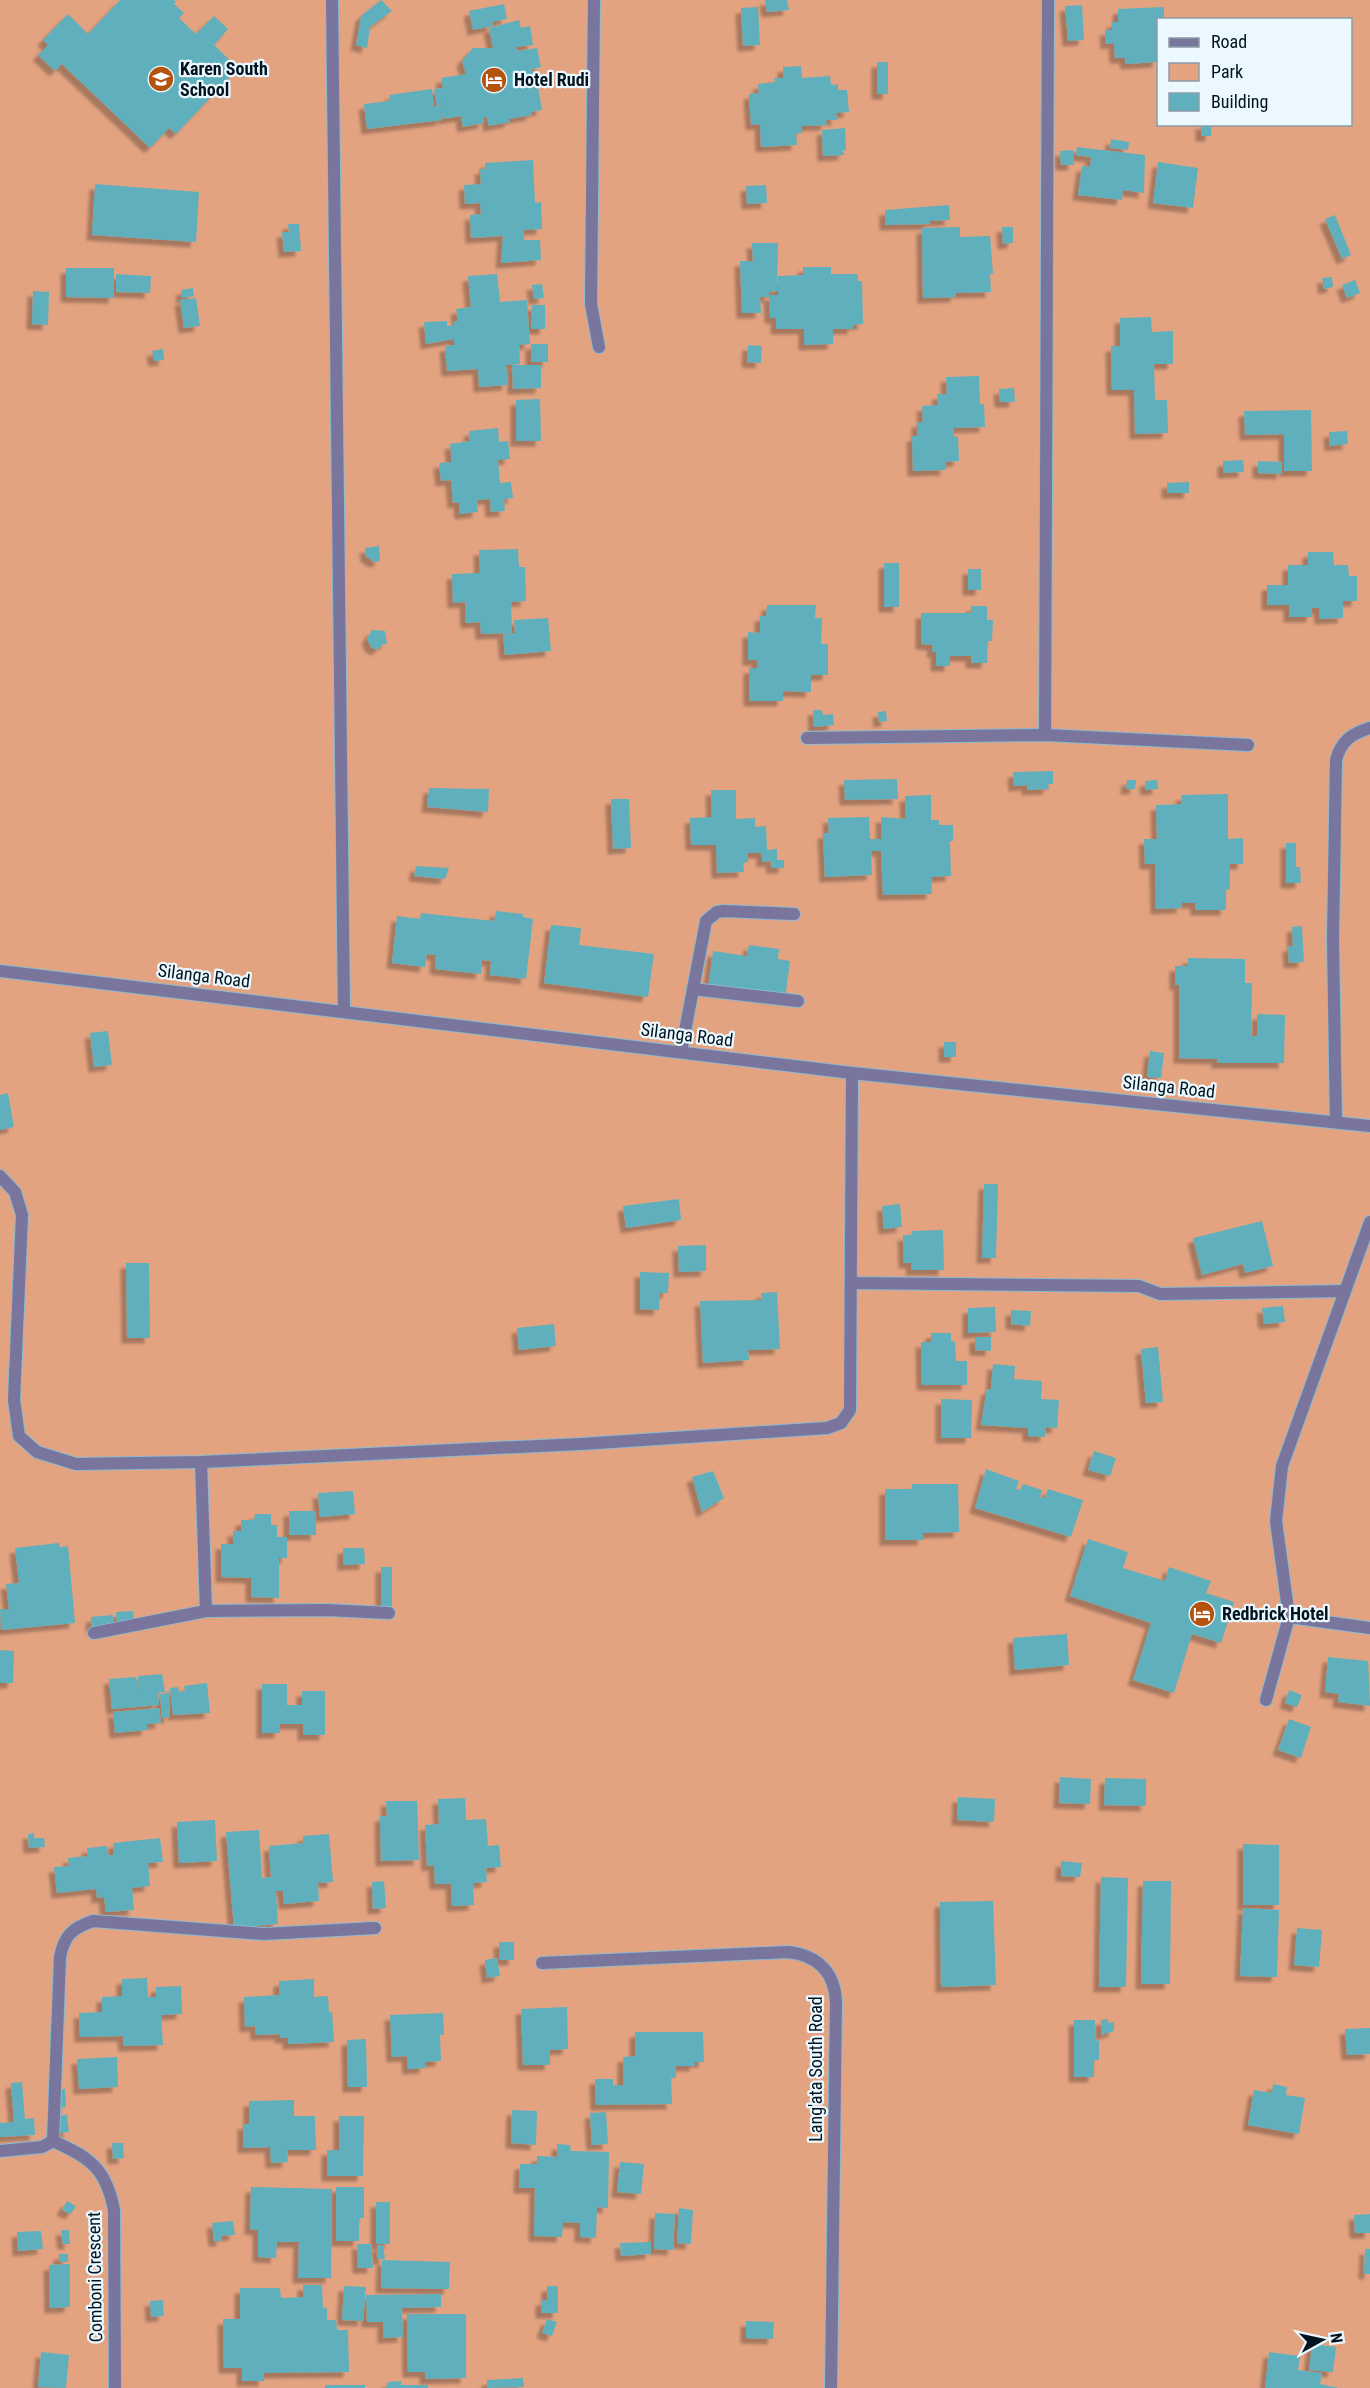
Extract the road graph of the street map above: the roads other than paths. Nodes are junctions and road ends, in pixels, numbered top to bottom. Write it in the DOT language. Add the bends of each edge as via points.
graph roads {
  1 [pos="332,0"];
  2 [pos="594,0"];
  3 [pos="1048,0"];
  4 [pos="599,347"];
  5 [pos="1370,728"];
  6 [pos="1045,735"];
  7 [pos="807,738"];
  8 [pos="1248,745"];
  9 [pos="794,914"];
  10 [pos="0,970"];
  11 [pos="693,989"];
  12 [pos="798,1001"];
  13 [pos="344,1011"];
  14 [pos="681,1052"];
  15 [pos="852,1073"];
  16 [pos="1336,1122"];
  17 [pos="1370,1126"];
  18 [pos="0,1176"];
  19 [pos="1370,1222"];
  20 [pos="851,1283"];
  21 [pos="1345,1291"];
  22 [pos="201,1462"];
  23 [pos="206,1611"];
  24 [pos="389,1613"];
  25 [pos="1289,1617"];
  26 [pos="1370,1628"];
  27 [pos="94,1633"];
  28 [pos="1266,1700"];
  29 [pos="375,1929"];
  30 [pos="542,1963"];
  31 [pos="53,2141"];
  32 [pos="0,2151"];
  33 [pos="115,2388"];
  34 [pos="831,2388"];
  1 -- 13 [label="street"];
  2 -- 4 [label="street" via="591,304"];
  3 -- 6 [label="street"];
  5 -- 16 [label="street" via="1344,741 1336,760"];
  6 -- 7 [label="street"];
  6 -- 8 [label="street"];
  9 -- 11 [label="street" via="724,911 711,915 706,921"];
  10 -- 13 [label="street, Silanga Road"];
  11 -- 12 [label="street"];
  11 -- 14 [label="street"];
  13 -- 14 [label="street, Silanga Road"];
  14 -- 15 [label="street, Silanga Road"];
  15 -- 16 [label="street, Silanga Road"];
  15 -- 20 [label="street"];
  16 -- 17 [label="street, Silanga Road"];
  18 -- 22 [label="street" via="15,1192 22,1215 14,1400 19,1436 38,1452 76,1464"];
  19 -- 21 [label="street"];
  20 -- 21 [label="street" via="1139,1286 1160,1294"];
  20 -- 22 [label="street" via="850,1410 841,1423 827,1428"];
  21 -- 25 [label="street" via="1281,1474 1276,1521"];
  22 -- 23 [label="street"];
  23 -- 24 [label="street"];
  23 -- 27 [label="street"];
  25 -- 26 [label="street"];
  25 -- 28 [label="street"];
  29 -- 31 [label="street" via="264,1934 93,1921 78,1926 63,1942 60,1957"];
  30 -- 34 [label="street, Lang'ata South Road" via="788,1952 808,1956 825,1968 836,2002"];
  31 -- 32 [label="street" via="42,2147"];
  31 -- 33 [label="street, Comboni Crescent" via="84,2155 99,2169 110,2190 114,2210"];
}
